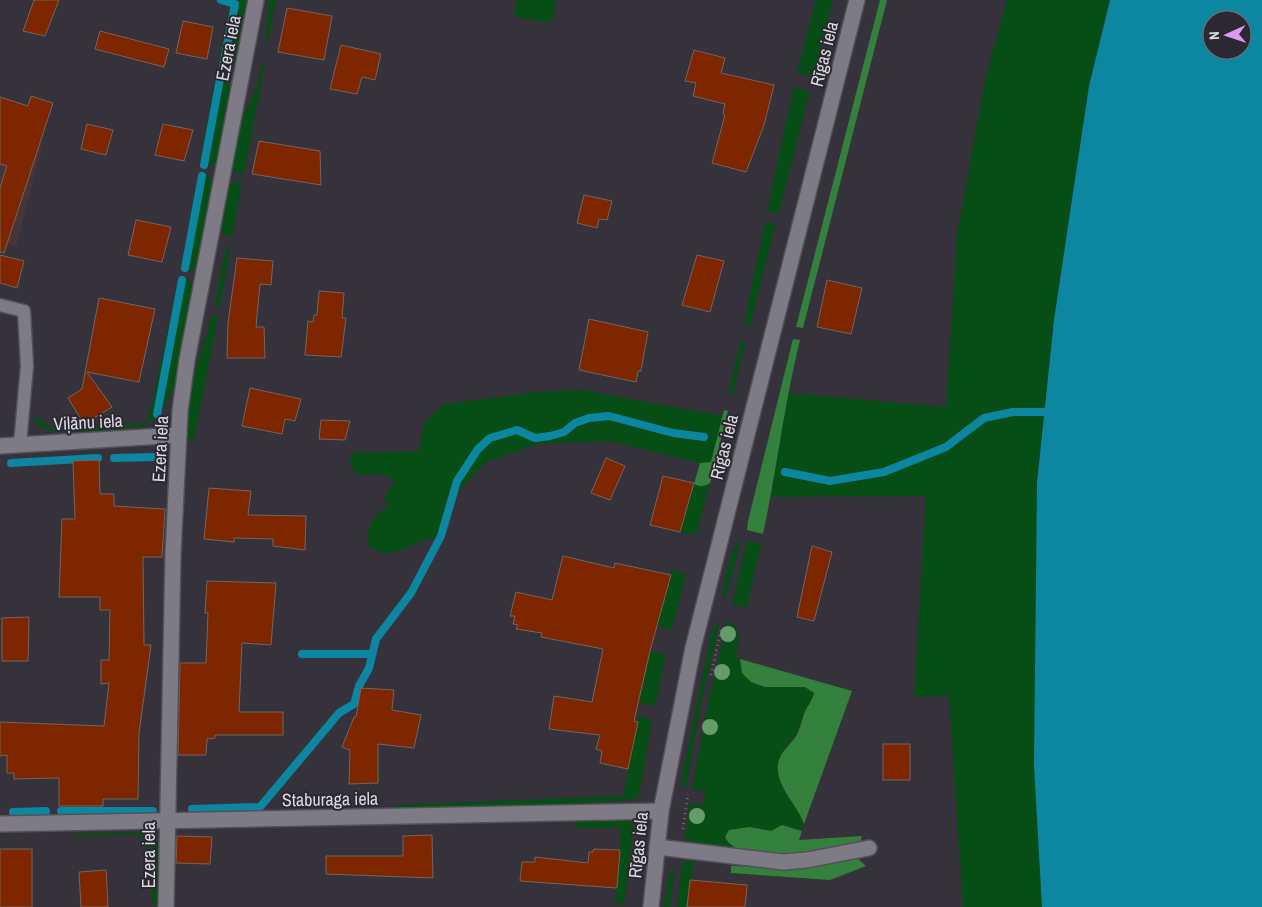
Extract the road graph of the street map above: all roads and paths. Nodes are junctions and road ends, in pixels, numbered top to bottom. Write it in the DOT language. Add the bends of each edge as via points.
graph roads {
  1 [pos="256,0"];
  2 [pos="857,0"];
  3 [pos="0,305"];
  4 [pos="179,435"];
  5 [pos="20,444"];
  6 [pos="0,446"];
  7 [pos="661,810"];
  8 [pos="166,821"];
  9 [pos="0,824"];
  10 [pos="656,847"];
  11 [pos="869,848"];
  12 [pos="166,907"];
  13 [pos="650,907"];
  1 -- 4 [label="street, Ezera iela" via="188,360"];
  2 -- 7 [label="street, Rīgas iela" via="704,606"];
  3 -- 5 [label="lane" via="24,311 27,366"];
  4 -- 5 [label="street, Viļānu iela"];
  4 -- 8 [label="street, Ezera iela"];
  5 -- 6 [label="street, Viļānu iela"];
  7 -- 8 [label="street, Staburaga iela"];
  7 -- 10 [label="street, Rīgas iela"];
  8 -- 9 [label="street, Staburaga iela"];
  8 -- 12 [label="street, Ezera iela"];
  10 -- 11 [label="street" via="783,862"];
  10 -- 13 [label="street, Rīgas iela"];
}
